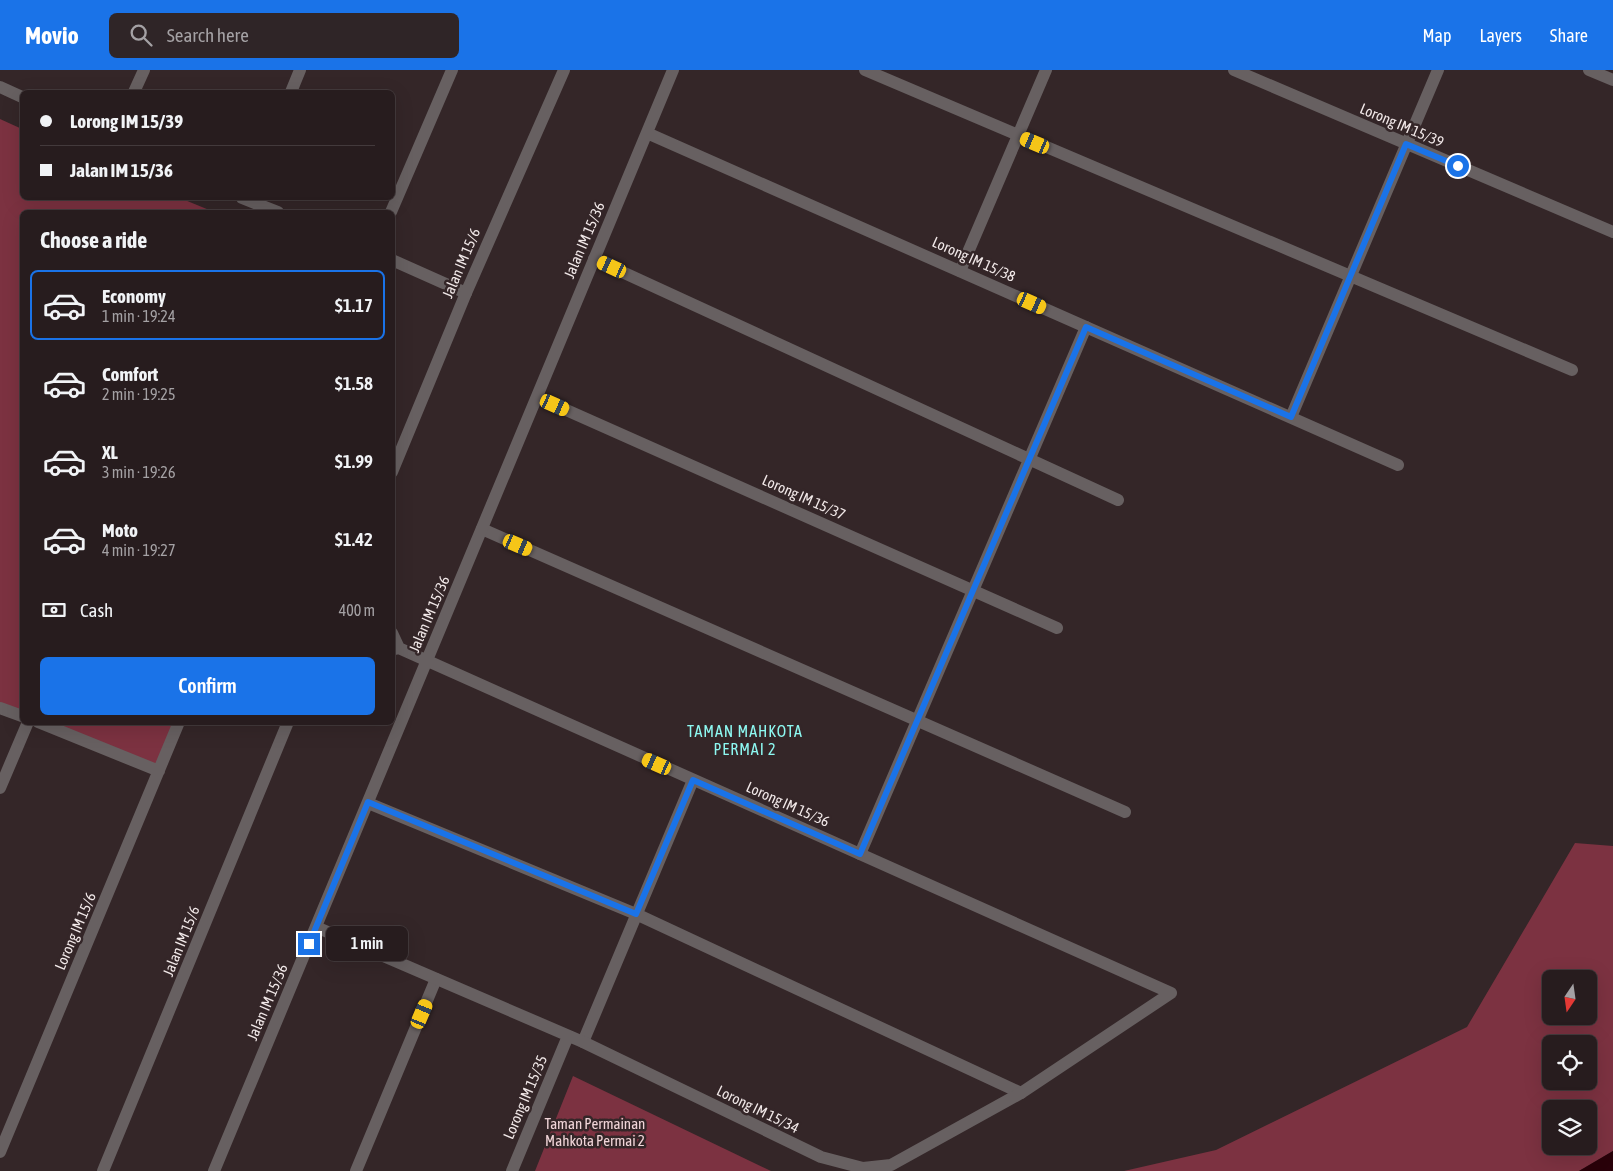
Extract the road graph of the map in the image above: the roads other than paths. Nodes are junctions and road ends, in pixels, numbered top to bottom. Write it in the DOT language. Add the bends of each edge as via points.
graph roads {
  1 [pos="144,70"];
  2 [pos="300,70"];
  3 [pos="452,70"];
  4 [pos="564,70"];
  5 [pos="673,70"];
  6 [pos="865,70"];
  7 [pos="1046,70"];
  8 [pos="1234,70"];
  9 [pos="1438,70"];
  10 [pos="1589,70"];
  11 [pos="1613,80"];
  12 [pos="0,87"];
  13 [pos="135,90"];
  14 [pos="292,90"];
  15 [pos="20,96"];
  16 [pos="647,132"];
  17 [pos="1018,136"];
  18 [pos="1406,144"];
  19 [pos="250,200"];
  20 [pos="273,210"];
  21 [pos="392,210"];
  22 [pos="1613,232"];
  23 [pos="594,259"];
  24 [pos="395,261"];
  25 [pos="960,270"];
  26 [pos="1351,276"];
  27 [pos="466,293"];
  28 [pos="1086,327"];
  29 [pos="1572,370"];
  30 [pos="537,397"];
  31 [pos="1291,417"];
  32 [pos="1029,460"];
  33 [pos="395,465"];
  34 [pos="1398,465"];
  35 [pos="1118,500"];
  36 [pos="482,529"];
  37 [pos="972,590"];
  38 [pos="1057,628"];
  39 [pos="395,648"];
  40 [pos="427,660"];
  41 [pos="0,708"];
  42 [pos="20,715"];
  43 [pos="917,720"];
  44 [pos="27,725"];
  45 [pos="45,725"];
  46 [pos="178,725"];
  47 [pos="287,725"];
  48 [pos="159,771"];
  49 [pos="693,780"];
  50 [pos="0,788"];
  51 [pos="368,802"];
  52 [pos="1125,812"];
  53 [pos="860,854"];
  54 [pos="636,914"];
  55 [pos="316,927"];
  56 [pos="436,979"];
  57 [pos="1171,993"];
  58 [pos="568,1036"];
  59 [pos="583,1042"];
  60 [pos="1021,1093"];
  61 [pos="0,1152"];
  62 [pos="104,1171"];
  63 [pos="214,1171"];
  64 [pos="356,1171"];
  65 [pos="512,1171"];
  1 -- 13 [label="street"];
  2 -- 14 [label="street"];
  3 -- 21 [label="street"];
  4 -- 27 [label="street, Jalan IM 15/6"];
  5 -- 16 [label="street, Jalan IM 15/36"];
  6 -- 17 [label="street"];
  7 -- 17 [label="street"];
  8 -- 18 [label="street, Lorong IM 15/39"];
  9 -- 18 [label="street"];
  10 -- 11 [label="street"];
  12 -- 15 [label="street"];
  16 -- 23 [label="street, Jalan IM 15/36"];
  16 -- 25 [label="street, Lorong IM 15/38"];
  17 -- 25 [label="street"];
  17 -- 26 [label="street"];
  18 -- 22 [label="street, Lorong IM 15/39"];
  18 -- 26 [label="street"];
  19 -- 20 [label="street"];
  23 -- 30 [label="street, Jalan IM 15/36"];
  23 -- 32 [label="street"];
  24 -- 27 [label="street"];
  25 -- 28 [label="street, Lorong IM 15/38"];
  26 -- 29 [label="street"];
  26 -- 31 [label="street"];
  27 -- 33 [label="street, Jalan IM 15/6"];
  28 -- 31 [label="street, Lorong IM 15/38"];
  28 -- 32 [label="street"];
  30 -- 36 [label="street, Jalan IM 15/36"];
  30 -- 37 [label="street, Lorong IM 15/37"];
  31 -- 34 [label="street, Lorong IM 15/38"];
  32 -- 35 [label="street"];
  32 -- 37 [label="street"];
  36 -- 40 [label="street, Jalan IM 15/36"];
  36 -- 43 [label="street"];
  37 -- 38 [label="street, Lorong IM 15/37"];
  37 -- 43 [label="street"];
  39 -- 40 [label="street, Lorong IM 15/36"];
  40 -- 49 [label="street, Lorong IM 15/36"];
  40 -- 51 [label="street, Jalan IM 15/36"];
  41 -- 42 [label="street"];
  43 -- 52 [label="street"];
  43 -- 53 [label="street"];
  44 -- 50 [label="street"];
  45 -- 48 [label="street"];
  46 -- 48 [label="street, Lorong IM 15/6"];
  47 -- 62 [label="street, Jalan IM 15/6"];
  48 -- 61 [label="street, Lorong IM 15/6"];
  49 -- 53 [label="street, Lorong IM 15/36"];
  49 -- 54 [label="street"];
  51 -- 54 [label="street"];
  51 -- 55 [label="street, Jalan IM 15/36"];
  53 -- 57 [label="street, Lorong IM 15/36"];
  54 -- 59 [label="street"];
  54 -- 60 [label="street"];
  55 -- 56 [label="street, Lorong IM 15/34"];
  55 -- 63 [label="street, Jalan IM 15/36"];
  56 -- 58 [label="street, Lorong IM 15/34"];
  56 -- 64 [label="street"];
  57 -- 60 [label="street, Lorong IM 15/34"];
  58 -- 59 [label="street, Lorong IM 15/34"];
  58 -- 65 [label="street, Lorong IM 15/35"];
  59 -- 60 [label="street, Lorong IM 15/34" via="821,1157 863,1168 891,1165"];
}
